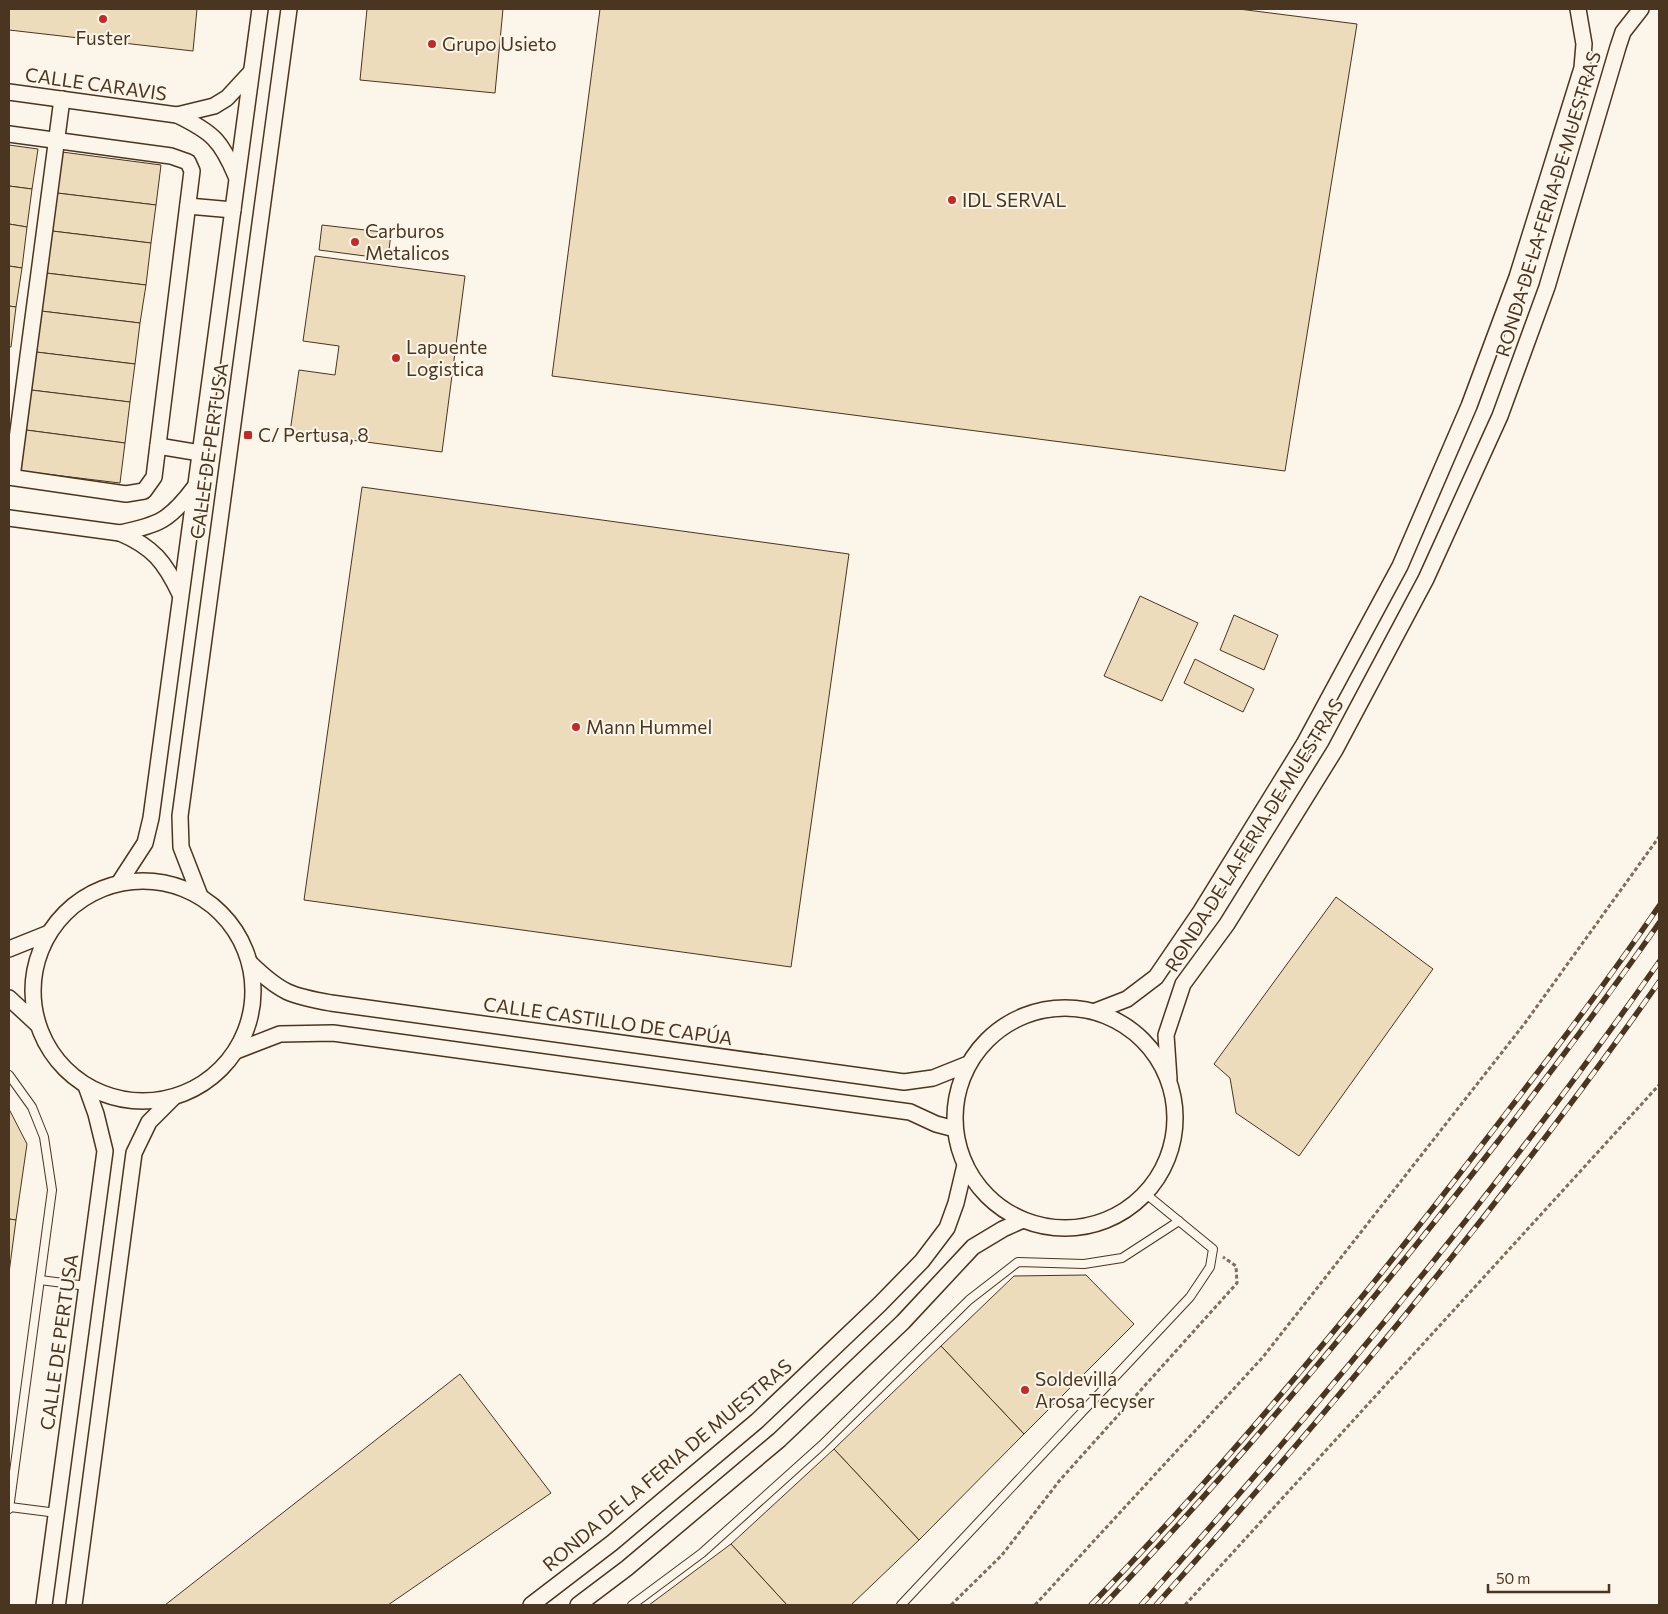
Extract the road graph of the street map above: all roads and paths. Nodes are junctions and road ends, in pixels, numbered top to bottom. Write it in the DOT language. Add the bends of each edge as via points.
graph roads {
  1 [pos="260,9"];
  2 [pos="290,9"];
  3 [pos="1578,9"];
  4 [pos="1641,9"];
  5 [pos="251,72"];
  6 [pos="9,92"];
  7 [pos="62,99"];
  8 [pos="177,115"];
  9 [pos="9,134"];
  10 [pos="55,140"];
  11 [pos="236,176"];
  12 [pos="188,206"];
  13 [pos="233,210"];
  14 [pos="158,446"];
  15 [pos="200,453"];
  16 [pos="10,477"];
  17 [pos="196,486"];
  18 [pos="9,518"];
  19 [pos="120,533"];
  20 [pos="181,595"];
  21 [pos="1659,837"];
  22 [pos="120,883"];
  23 [pos="200,896"];
  24 [pos="49,932"];
  25 [pos="9,949"];
  26 [pos="251,964"];
  27 [pos="9,998"];
  28 [pos="1096,1011"];
  29 [pos="37,1024"];
  30 [pos="236,1051"];
  31 [pos="968,1064"];
  32 [pos="9,1075"];
  33 [pos="1170,1079"];
  34 [pos="1659,1085"];
  35 [pos="86,1086"];
  36 [pos="172,1098"];
  37 [pos="955,1129"];
  38 [pos="965,1165"];
  39 [pos="1146,1194"];
  40 [pos="1023,1220"];
  41 [pos="1179,1221"];
  42 [pos="1213,1249"];
  43 [pos="40,1280"];
  44 [pos="87,1286"];
  45 [pos="9,1508"];
  46 [pos="57,1513"];
  47 [pos="44,1605"];
  48 [pos="74,1605"];
  49 [pos="531,1605"];
  50 [pos="578,1605"];
  51 [pos="632,1605"];
  52 [pos="901,1605"];
  53 [pos="950,1605"];
  54 [pos="1035,1605"];
  55 [pos="1185,1605"];
  1 -- 5 [label="street, CALLE DE PERTUSA"];
  2 -- 23 [label="street, CALLE DE PERTUSA" via="180,816 181,847"];
  3 -- 28 [label="street, RONDA DE LA FERIA DE MUESTRAS" via="1584,44 1582,68 1517,277 1469,406 1400,566 1304,744 1201,911 1156,977 1127,999"];
  4 -- 33 [label="street, RONDA DE LA FERIA DE MUESTRAS" via="1623,32 1547,287 1500,416 1426,579 1336,750 1227,924 1183,984 1166,1035"];
  5 -- 8 [label="street, CALLE CARAVIS" via="227,98 214,106"];
  5 -- 11 [label="street, CALLE DE PERTUSA"];
  6 -- 7 [label="street, CALLE CARAVIS"];
  7 -- 8 [label="street, CALLE CARAVIS"];
  7 -- 10 [label="street"];
  8 -- 11 [label="street, CALLE CARAVIS" via="215,137"];
  9 -- 10 [label="street"];
  10 -- 12 [label="street" via="171,156 188,162 192,171"];
  10 -- 16 [label="street"];
  11 -- 13 [label="street, CALLE DE PERTUSA"];
  12 -- 13 [label="street"];
  12 -- 14 [label="street"];
  13 -- 15 [label="street, CALLE DE PERTUSA"];
  14 -- 15 [label="street"];
  14 -- 16 [label="street" via="154,477 144,491 126,494"];
  15 -- 17 [label="street, CALLE DE PERTUSA"];
  17 -- 19 [label="street" via="168,517 155,525"];
  17 -- 20 [label="street, CALLE DE PERTUSA"];
  18 -- 19 [label="street"];
  19 -- 20 [label="street" via="137,540 159,558"];
  20 -- 22 [label="street, CALLE DE PERTUSA" via="149,830 138,856"];
  21 -- 54 [label="path" via="1525,1023 1263,1357"];
  22 -- 23 [label="street" via="147,880"];
  22 -- 24 [label="street" via="92,893 68,910"];
  23 -- 26 [label="street" via="222,916 240,940"];
  24 -- 25 [label="street"];
  24 -- 29 [label="street" via="35,970 32,993"];
  26 -- 30 [label="street" via="254,994 249,1023"];
  26 -- 31 [label="street, CALLE CASTILLO DE CAPÚA" via="271,984 295,997 341,1005 904,1082 933,1078"];
  27 -- 29 [label="street"];
  28 -- 31 [label="street, RONDA DE LA FERIA DE MUESTRAS" via="1066,1007 1037,1011 1019,1018 986,1040"];
  28 -- 33 [label="street, RONDA DE LA FERIA DE MUESTRAS" via="1127,1025 1152,1049"];
  29 -- 35 [label="street" via="59,1063"];
  30 -- 36 [label="street" via="205,1082"];
  30 -- 37 [label="street" via="280,1034 333,1033 910,1112"];
  31 -- 37 [label="street, RONDA DE LA FERIA DE MUESTRAS" via="956,1102"];
  32 -- 43 [label="lane" via="32,1107 44,1137 52,1190"];
  33 -- 39 [label="street, RONDA DE LA FERIA DE MUESTRAS" via="1176,1109 1174,1140 1164,1169"];
  34 -- 55 [label="path"];
  35 -- 36 [label="street" via="113,1098 143,1102"];
  35 -- 44 [label="street, CALLE DE PERTUSA" via="105,1151"];
  36 -- 48 [label="street" via="149,1122 134,1154"];
  37 -- 38 [label="street, RONDA DE LA FERIA DE MUESTRAS"];
  38 -- 40 [label="street, RONDA DE LA FERIA DE MUESTRAS" via="980,1188 999,1206"];
  38 -- 49 [label="street, RONDA DE LA FERIA DE MUESTRAS" via="947,1228 880,1304 757,1421 612,1544"];
  39 -- 40 [label="street, RONDA DE LA FERIA DE MUESTRAS" via="1125,1211 1101,1222 1066,1228"];
  39 -- 41 [label="lane"];
  40 -- 50 [label="street" via="973,1247 903,1322 779,1440"];
  41 -- 42 [label="lane"];
  41 -- 51 [label="lane" via="1122,1258 1084,1264 1018,1262 969,1300 822,1445 702,1553"];
  42 -- 52 [label="lane" via="1210,1267 1190,1297"];
  42 -- 53 [label="path" via="1236,1266 1237,1283 1060,1480 1002,1555"];
  43 -- 44 [label="lane"];
  43 -- 45 [label="lane"];
  44 -- 46 [label="street, CALLE DE PERTUSA"];
  45 -- 46 [label="lane"];
  46 -- 47 [label="street, CALLE DE PERTUSA"];
}
